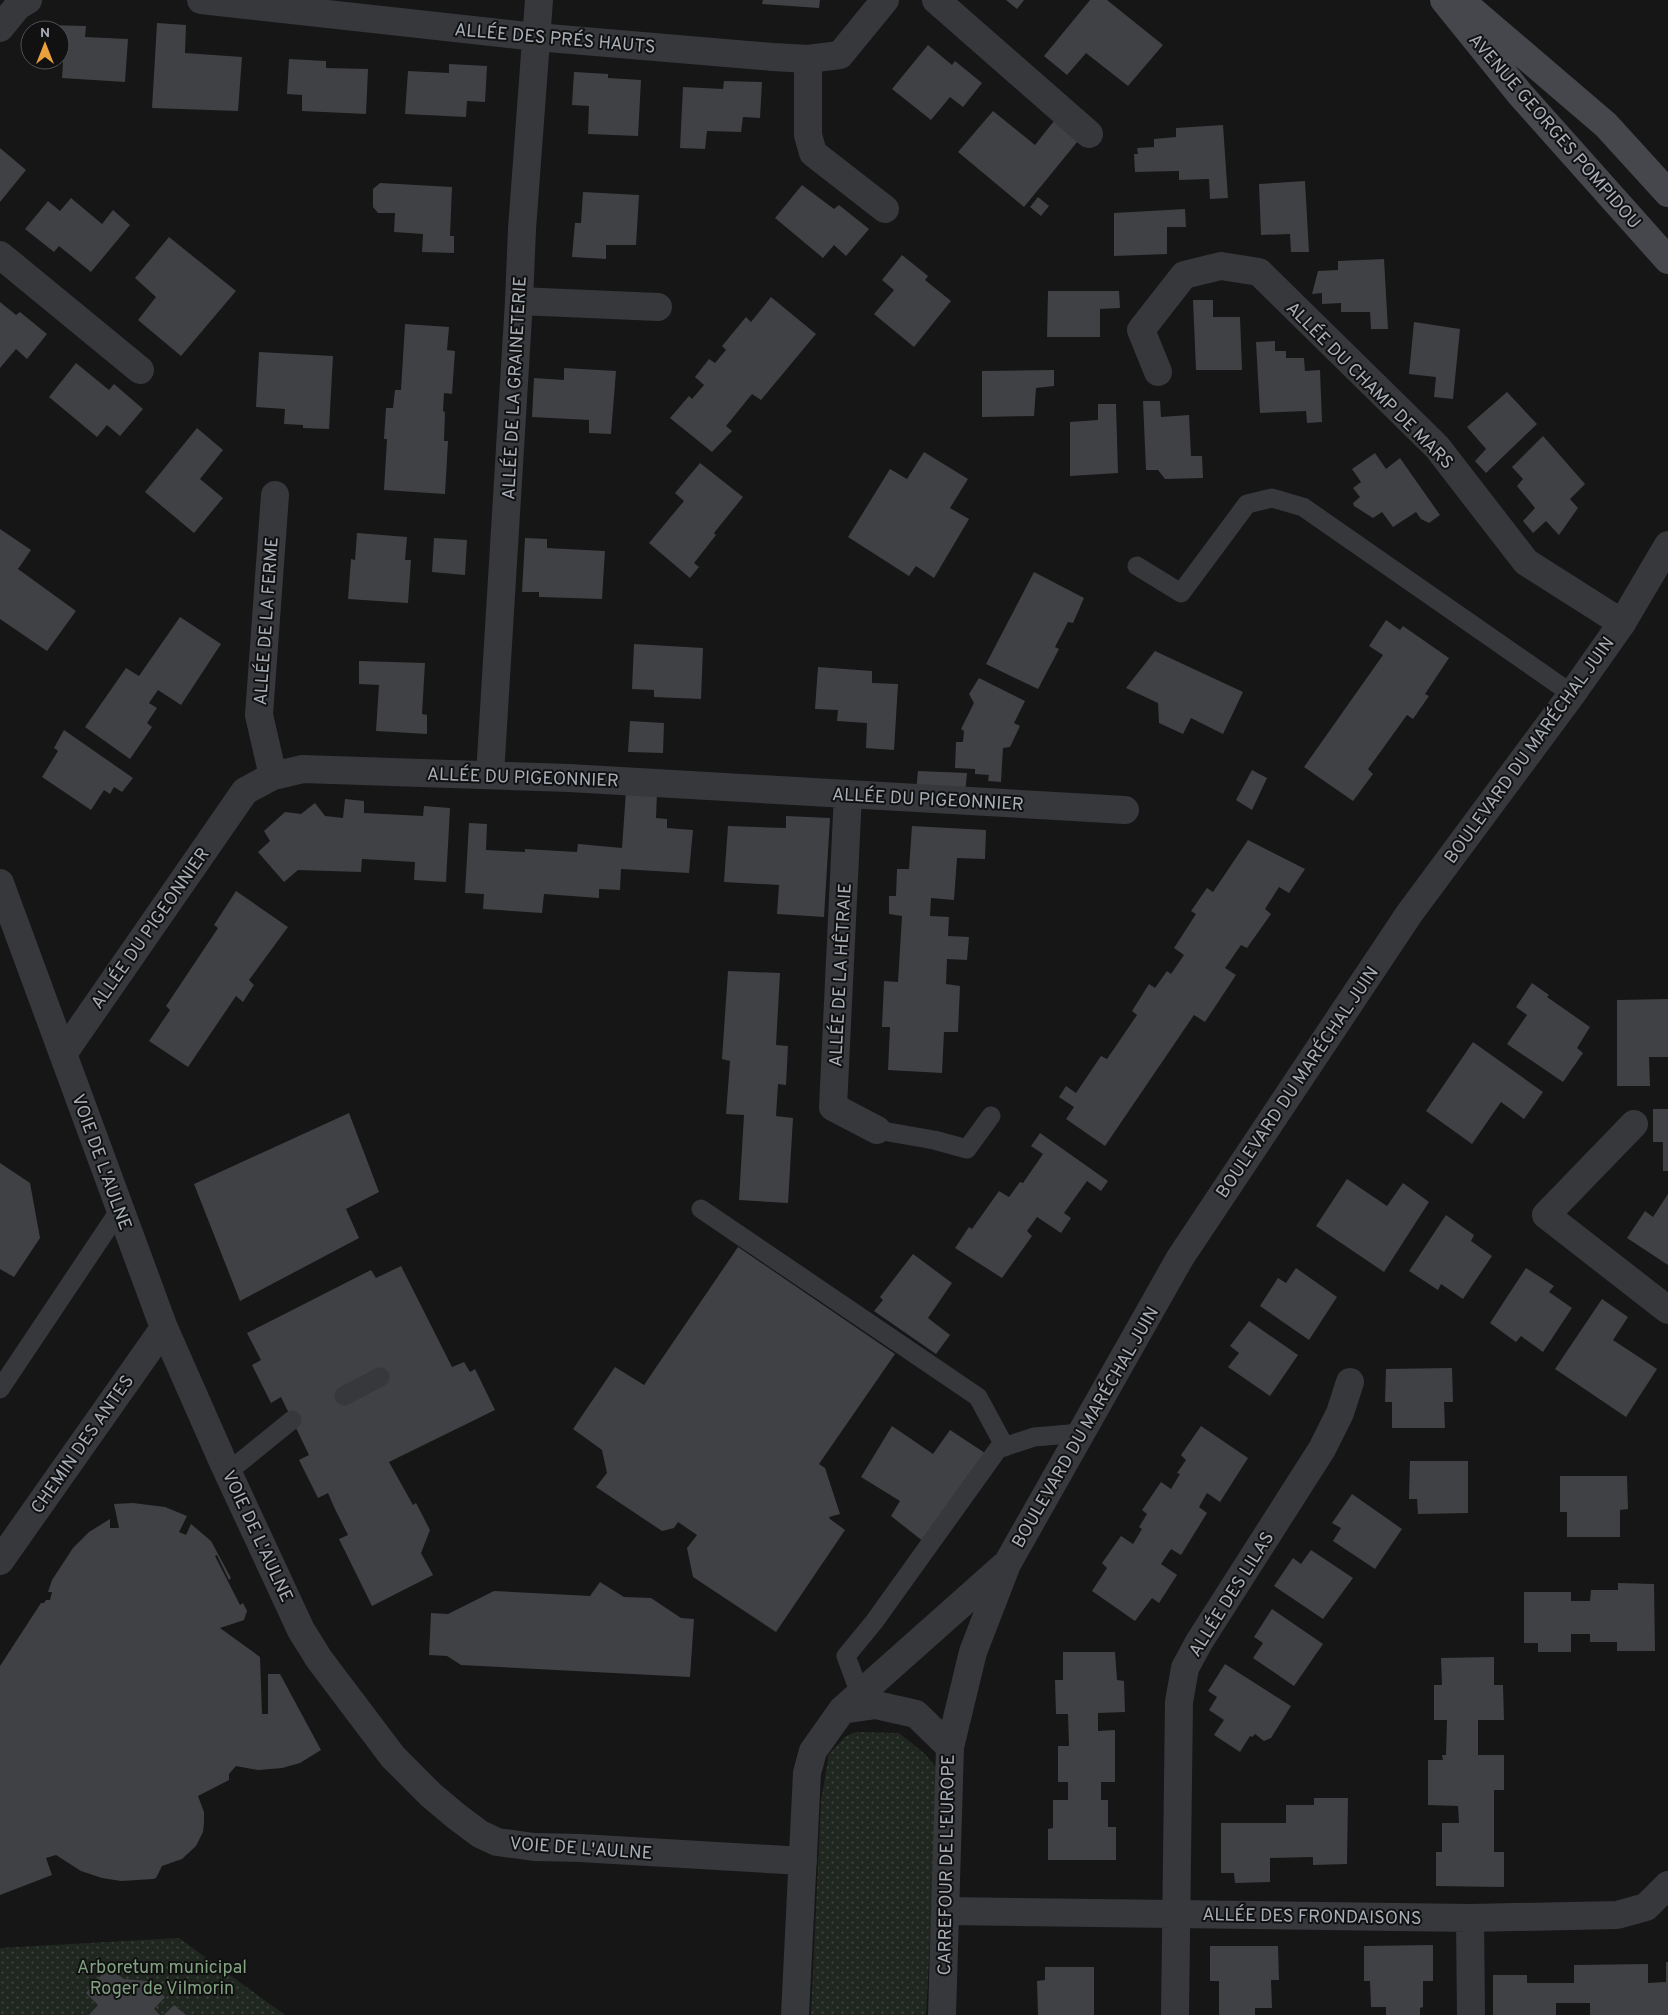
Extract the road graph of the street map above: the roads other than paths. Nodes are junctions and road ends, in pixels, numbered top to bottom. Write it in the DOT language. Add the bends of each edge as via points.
graph roads {
  1 [pos="28,0"];
  2 [pos="201,0"];
  3 [pos="539,0"];
  4 [pos="886,0"];
  5 [pos="936,0"];
  6 [pos="1444,0"];
  7 [pos="1460,0"];
  8 [pos="0,28"];
  9 [pos="536,37"];
  10 [pos="808,59"];
  11 [pos="1606,125"];
  12 [pos="1089,134"];
  13 [pos="1668,179"];
  14 [pos="1668,193"];
  15 [pos="885,209"];
  16 [pos="0,254"];
  17 [pos="1668,260"];
  18 [pos="519,301"];
  19 [pos="658,308"];
  20 [pos="140,370"];
  21 [pos="1158,372"];
  22 [pos="276,496"];
  23 [pos="1668,545"];
  24 [pos="1138,566"];
  25 [pos="1668,580"];
  26 [pos="1622,623"];
  27 [pos="1572,694"];
  28 [pos="490,775"];
  29 [pos="272,776"];
  30 [pos="848,794"];
  31 [pos="1125,810"];
  32 [pos="0,883"];
  33 [pos="63,1054"];
  34 [pos="991,1116"];
  35 [pos="1634,1124"];
  36 [pos="877,1130"];
  37 [pos="701,1210"];
  38 [pos="119,1211"];
  39 [pos="1668,1310"];
  40 [pos="164,1328"];
  41 [pos="380,1377"];
  42 [pos="1350,1382"];
  43 [pos="0,1389"];
  44 [pos="344,1396"];
  45 [pos="292,1420"];
  46 [pos="1081,1433"];
  47 [pos="1005,1447"];
  48 [pos="228,1472"];
  49 [pos="0,1560"];
  50 [pos="1007,1564"];
  51 [pos="851,1702"];
  52 [pos="950,1747"];
  53 [pos="803,1861"];
  54 [pos="1668,1885"];
  55 [pos="946,1911"];
  56 [pos="1176,1914"];
  57 [pos="1470,1918"];
  58 [pos="795,2015"];
  59 [pos="942,2015"];
  60 [pos="1176,2015"];
  61 [pos="1471,2015"];
  1 -- 8 [label="street" via="18,6"];
  2 -- 9 [label="street, ALLÉE DES PRÉS HAUTS"];
  3 -- 9 [label="street, ALLÉE DE LA GRAINETERIE"];
  4 -- 10 [label="street, ALLÉE DES PRÉS HAUTS" via="840,55"];
  5 -- 12 [label="street"];
  6 -- 17 [label="main road, AVENUE GEORGES POMPIDOU" via="1520,94"];
  7 -- 11 [label="main road, AVENUE GEORGES POMPIDOU"];
  9 -- 10 [label="street, ALLÉE DES PRÉS HAUTS"];
  9 -- 18 [label="street, ALLÉE DE LA GRAINETERIE"];
  10 -- 15 [label="street" via="808,135 813,153"];
  11 -- 13 [label="main road"];
  11 -- 14 [label="main road, AVENUE GEORGES POMPIDOU"];
  16 -- 20 [label="street"];
  18 -- 19 [label="street"];
  18 -- 28 [label="street, ALLÉE DE LA GRAINETERIE"];
  21 -- 26 [label="street, ALLÉE DU CHAMP DE MARS" via="1141,330 1184,275 1222,266 1259,272 1437,447 1526,562"];
  22 -- 29 [label="street, ALLÉE DE LA FERME" via="258,715"];
  23 -- 26 [label="street, BOULEVARD DU MARÉCHAL JUIN"];
  24 -- 27 [label="lane" via="1181,593 1246,504 1272,498 1303,507"];
  25 -- 26 [label="street, BOULEVARD DU MARÉCHAL JUIN"];
  26 -- 27 [label="street, BOULEVARD DU MARÉCHAL JUIN"];
  27 -- 46 [label="street, BOULEVARD DU MARÉCHAL JUIN" via="1387,946 1180,1258"];
  28 -- 29 [label="street, ALLÉE DU PIGEONNIER" via="303,769"];
  28 -- 30 [label="street, ALLÉE DU PIGEONNIER"];
  29 -- 33 [label="street, ALLÉE DU PIGEONNIER" via="244,791"];
  30 -- 31 [label="street, ALLÉE DU PIGEONNIER"];
  30 -- 36 [label="street, ALLÉE DE LA HÊTRAIE" via="833,1107"];
  32 -- 33 [label="street, VOIE DE L'AULNE"];
  33 -- 38 [label="street, VOIE DE L'AULNE"];
  34 -- 36 [label="lane" via="967,1149"];
  35 -- 39 [label="street" via="1546,1215"];
  37 -- 47 [label="lane" via="978,1397"];
  38 -- 40 [label="street, VOIE DE L'AULNE"];
  38 -- 43 [label="lane"];
  40 -- 48 [label="street, VOIE DE L'AULNE"];
  40 -- 49 [label="street, CHEMIN DES ANTES"];
  41 -- 44 [label="lane"];
  42 -- 56 [label="street, ALLÉE DES LILAS" via="1340,1413 1322,1449 1185,1668 1179,1702"];
  45 -- 48 [label="lane"];
  46 -- 47 [label="lane" via="1034,1437"];
  46 -- 50 [label="street, BOULEVARD DU MARÉCHAL JUIN"];
  47 -- 51 [label="lane" via="998,1449 846,1656"];
  48 -- 53 [label="street, VOIE DE L'AULNE" via="301,1630 319,1659 393,1757 431,1795 480,1834 497,1842 534,1847"];
  50 -- 51 [label="street, BOULEVARD DU MARÉCHAL JUIN"];
  50 -- 52 [label="street, BOULEVARD DU MARÉCHAL JUIN" via="973,1652"];
  51 -- 52 [label="street, CARREFOUR DE L'EUROPE" via="916,1714"];
  51 -- 53 [label="street, BOULEVARD DU MARÉCHAL JUIN" via="813,1751 807,1773"];
  52 -- 55 [label="street, CARREFOUR DE L'EUROPE"];
  53 -- 58 [label="street"];
  54 -- 57 [label="street, ALLÉE DES FRONDAISONS" via="1646,1908 1617,1914"];
  55 -- 56 [label="street, ALLÉE DES FRONDAISONS"];
  55 -- 59 [label="street, CARREFOUR DE L'EUROPE"];
  56 -- 57 [label="street, ALLÉE DES FRONDAISONS"];
  56 -- 60 [label="street, ALLÉE DES LILAS"];
  57 -- 61 [label="street"];
}
